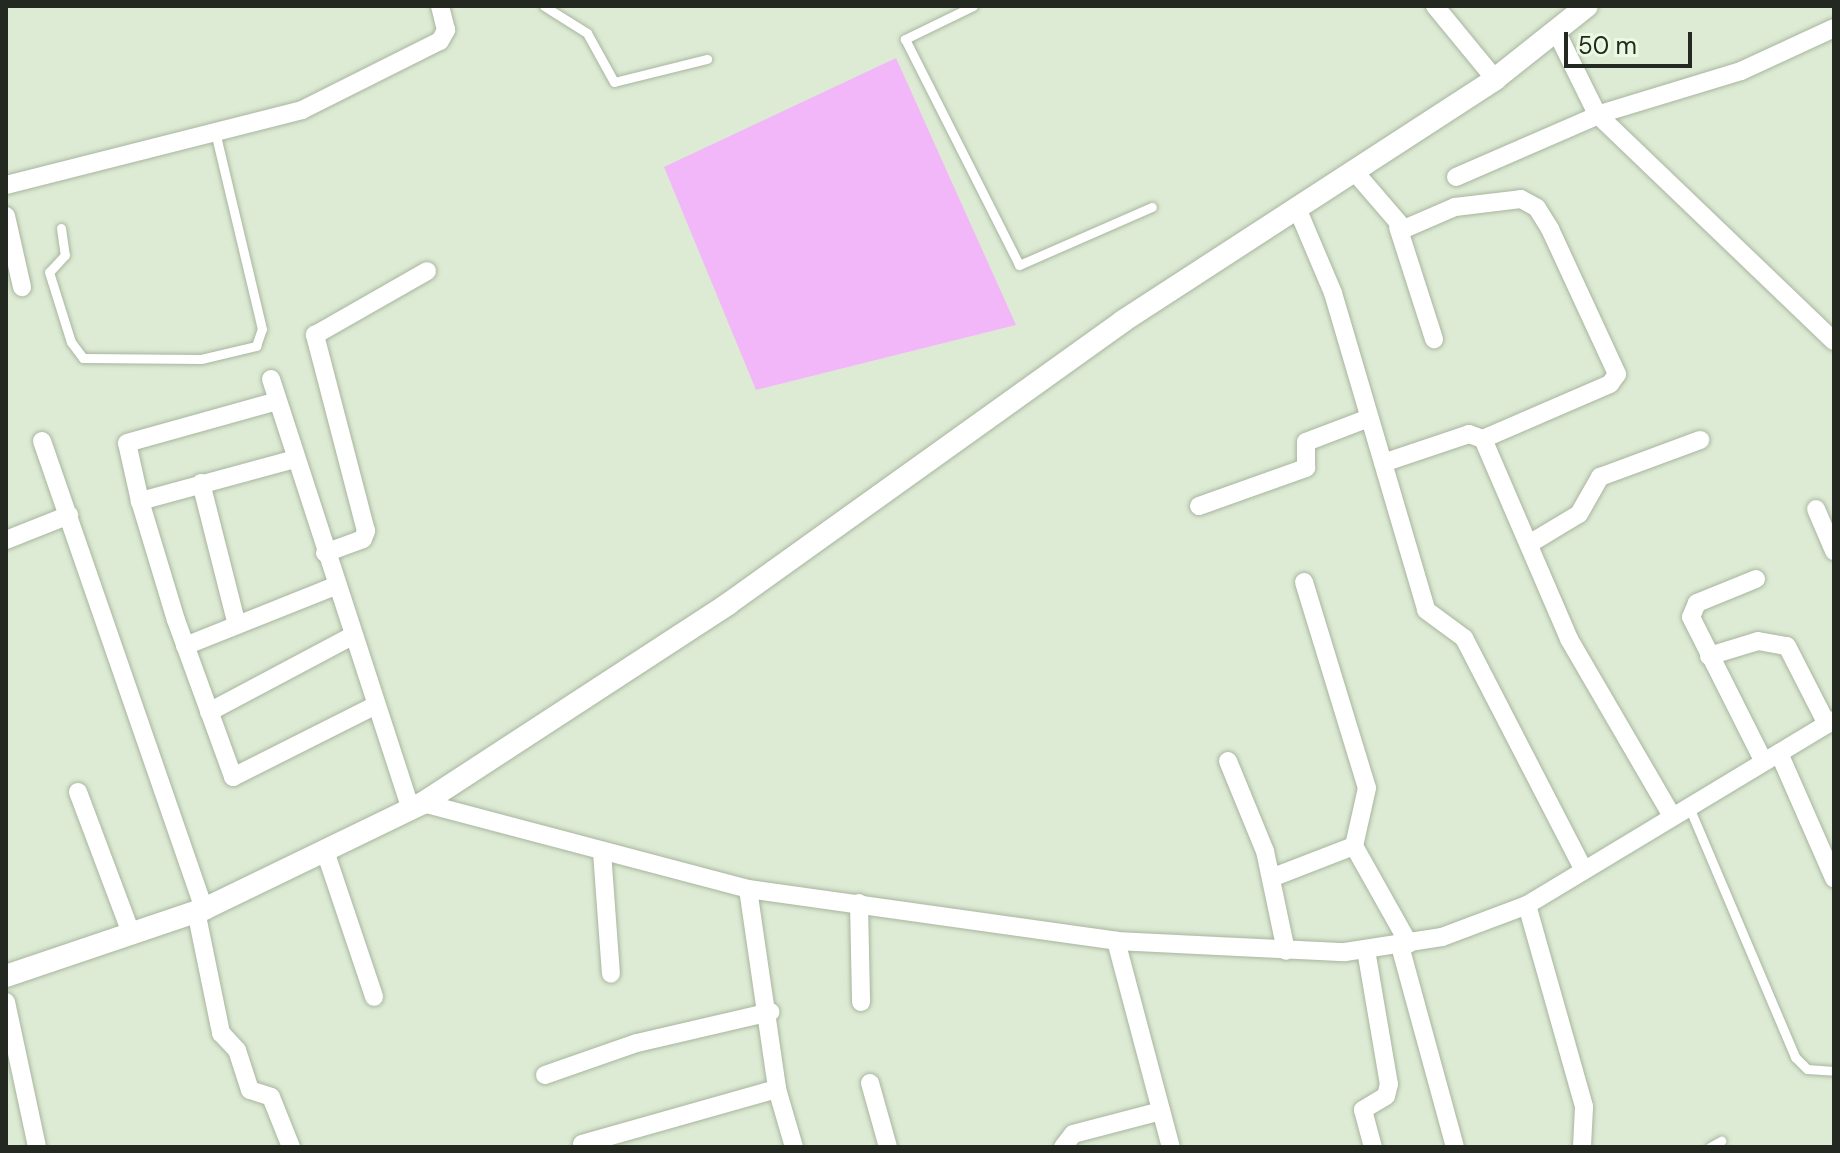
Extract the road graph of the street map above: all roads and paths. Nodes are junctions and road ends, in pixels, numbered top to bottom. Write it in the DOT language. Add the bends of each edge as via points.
graph roads {
  1 [pos="440,6"];
  2 [pos="544,6"];
  3 [pos="973,6"];
  4 [pos="1435,6"];
  5 [pos="1587,6"];
  6 [pos="1834,28"];
  7 [pos="1557,33"];
  8 [pos="707,59"];
  9 [pos="1495,79"];
  10 [pos="1603,113"];
  11 [pos="215,132"];
  12 [pos="1354,171"];
  13 [pos="1456,177"];
  14 [pos="6,185"];
  15 [pos="1152,207"];
  16 [pos="1297,208"];
  17 [pos="6,216"];
  18 [pos="1398,227"];
  19 [pos="61,228"];
  20 [pos="427,271"];
  21 [pos="22,287"];
  22 [pos="1434,339"];
  23 [pos="1834,341"];
  24 [pos="271,379"];
  25 [pos="277,401"];
  26 [pos="1369,418"];
  27 [pos="1483,439"];
  28 [pos="1700,440"];
  29 [pos="42,441"];
  30 [pos="295,459"];
  31 [pos="1383,463"];
  32 [pos="201,483"];
  33 [pos="140,501"];
  34 [pos="1199,506"];
  35 [pos="1816,509"];
  36 [pos="69,515"];
  37 [pos="6,540"];
  38 [pos="1529,544"];
  39 [pos="1834,551"];
  40 [pos="325,553"];
  41 [pos="1756,579"];
  42 [pos="1304,582"];
  43 [pos="335,586"];
  44 [pos="237,625"];
  45 [pos="352,636"];
  46 [pos="185,646"];
  47 [pos="1709,656"];
  48 [pos="374,706"];
  49 [pos="209,712"];
  50 [pos="1830,722"];
  51 [pos="1772,758"];
  52 [pos="1228,761"];
  53 [pos="78,792"];
  54 [pos="417,806"];
  55 [pos="1689,807"];
  56 [pos="1672,816"];
  57 [pos="1354,846"];
  58 [pos="325,851"];
  59 [pos="602,852"];
  60 [pos="1584,870"];
  61 [pos="1271,878"];
  62 [pos="1834,878"];
  63 [pos="748,889"];
  64 [pos="859,903"];
  65 [pos="1527,905"];
  66 [pos="200,910"];
  67 [pos="131,933"];
  68 [pos="1116,941"];
  69 [pos="1405,945"];
  70 [pos="1366,950"];
  71 [pos="1286,951"];
  72 [pos="611,974"];
  73 [pos="6,976"];
  74 [pos="374,997"];
  75 [pos="6,1002"];
  76 [pos="861,1002"];
  77 [pos="770,1012"];
  78 [pos="1834,1071"];
  79 [pos="545,1075"];
  80 [pos="870,1083"];
  81 [pos="777,1089"];
  82 [pos="1161,1111"];
  83 [pos="1721,1141"];
  84 [pos="1587,1143"];
  85 [pos="582,1144"];
  86 [pos="37,1147"];
  87 [pos="287,1147"];
  88 [pos="794,1147"];
  89 [pos="888,1147"];
  90 [pos="1063,1147"];
  91 [pos="1171,1147"];
  92 [pos="1373,1147"];
  93 [pos="1455,1147"];
  94 [pos="1710,1147"];
  1 -- 11 [label="street" via="446,30 434,44 302,110"];
  2 -- 8 [label="lane" via="587,33 614,82"];
  3 -- 15 [label="lane" via="905,39 1019,265"];
  4 -- 9 [label="street"];
  5 -- 7 [label="street"];
  6 -- 10 [label="street" via="1741,71"];
  7 -- 9 [label="street"];
  7 -- 10 [label="street"];
  9 -- 12 [label="street"];
  10 -- 13 [label="street"];
  10 -- 23 [label="street"];
  11 -- 14 [label="street"];
  11 -- 19 [label="lane" via="262,329 256,346 201,359 83,358 71,342 49,272 65,255"];
  12 -- 16 [label="street"];
  12 -- 18 [label="street"];
  16 -- 26 [label="street" via="1333,293"];
  16 -- 54 [label="street" via="1123,321 728,604"];
  17 -- 21 [label="street"];
  18 -- 22 [label="street"];
  18 -- 27 [label="street" via="1464,205 1530,202 1543,215 1614,366 1610,384"];
  20 -- 40 [label="street" via="315,335 366,531 363,539"];
  24 -- 25 [label="street"];
  25 -- 30 [label="street"];
  25 -- 33 [label="street" via="127,443"];
  26 -- 31 [label="street"];
  26 -- 34 [label="street" via="1306,442 1306,468"];
  27 -- 31 [label="street" via="1469,434"];
  27 -- 38 [label="street"];
  28 -- 38 [label="street" via="1600,477 1579,514"];
  29 -- 36 [label="street"];
  30 -- 32 [label="street"];
  30 -- 40 [label="street"];
  31 -- 60 [label="street" via="1426,610 1464,638"];
  32 -- 33 [label="street"];
  32 -- 44 [label="street"];
  33 -- 46 [label="street"];
  35 -- 39 [label="street"];
  36 -- 37 [label="street"];
  36 -- 66 [label="street"];
  38 -- 56 [label="street" via="1569,639"];
  40 -- 43 [label="street"];
  41 -- 47 [label="street" via="1693,605 1691,617"];
  42 -- 57 [label="street" via="1367,788"];
  43 -- 44 [label="street"];
  43 -- 45 [label="street"];
  44 -- 46 [label="street"];
  45 -- 48 [label="street"];
  45 -- 49 [label="street"];
  46 -- 49 [label="street"];
  47 -- 50 [label="street" via="1758,641 1787,646"];
  47 -- 51 [label="street"];
  48 -- 49 [label="street" via="233,777"];
  48 -- 54 [label="street"];
  50 -- 51 [label="street"];
  51 -- 55 [label="street"];
  51 -- 62 [label="street"];
  52 -- 61 [label="street"];
  53 -- 67 [label="street"];
  54 -- 58 [label="street"];
  54 -- 59 [label="street"];
  55 -- 56 [label="street"];
  55 -- 78 [label="lane" via="1795,1057 1807,1069"];
  56 -- 60 [label="street"];
  57 -- 61 [label="street"];
  57 -- 69 [label="street"];
  58 -- 66 [label="street"];
  58 -- 74 [label="street"];
  59 -- 63 [label="street"];
  59 -- 72 [label="street"];
  60 -- 65 [label="street"];
  61 -- 71 [label="street"];
  63 -- 64 [label="street"];
  63 -- 77 [label="street"];
  64 -- 68 [label="street"];
  64 -- 76 [label="street"];
  65 -- 69 [label="street"];
  65 -- 84 [label="street" via="1584,1107"];
  66 -- 67 [label="street"];
  66 -- 87 [label="street" via="221,1033 237,1050 250,1090 271,1097"];
  67 -- 73 [label="street"];
  68 -- 71 [label="street"];
  68 -- 82 [label="street"];
  69 -- 70 [label="street"];
  69 -- 93 [label="street"];
  70 -- 71 [label="street"];
  70 -- 92 [label="street" via="1389,1084 1386,1096 1363,1110"];
  75 -- 86 [label="street"];
  77 -- 79 [label="street" via="637,1043"];
  77 -- 81 [label="street"];
  80 -- 89 [label="street"];
  81 -- 85 [label="street"];
  81 -- 88 [label="street"];
  82 -- 90 [label="street" via="1073,1134"];
  82 -- 91 [label="street"];
  83 -- 94 [label="lane"];
}
